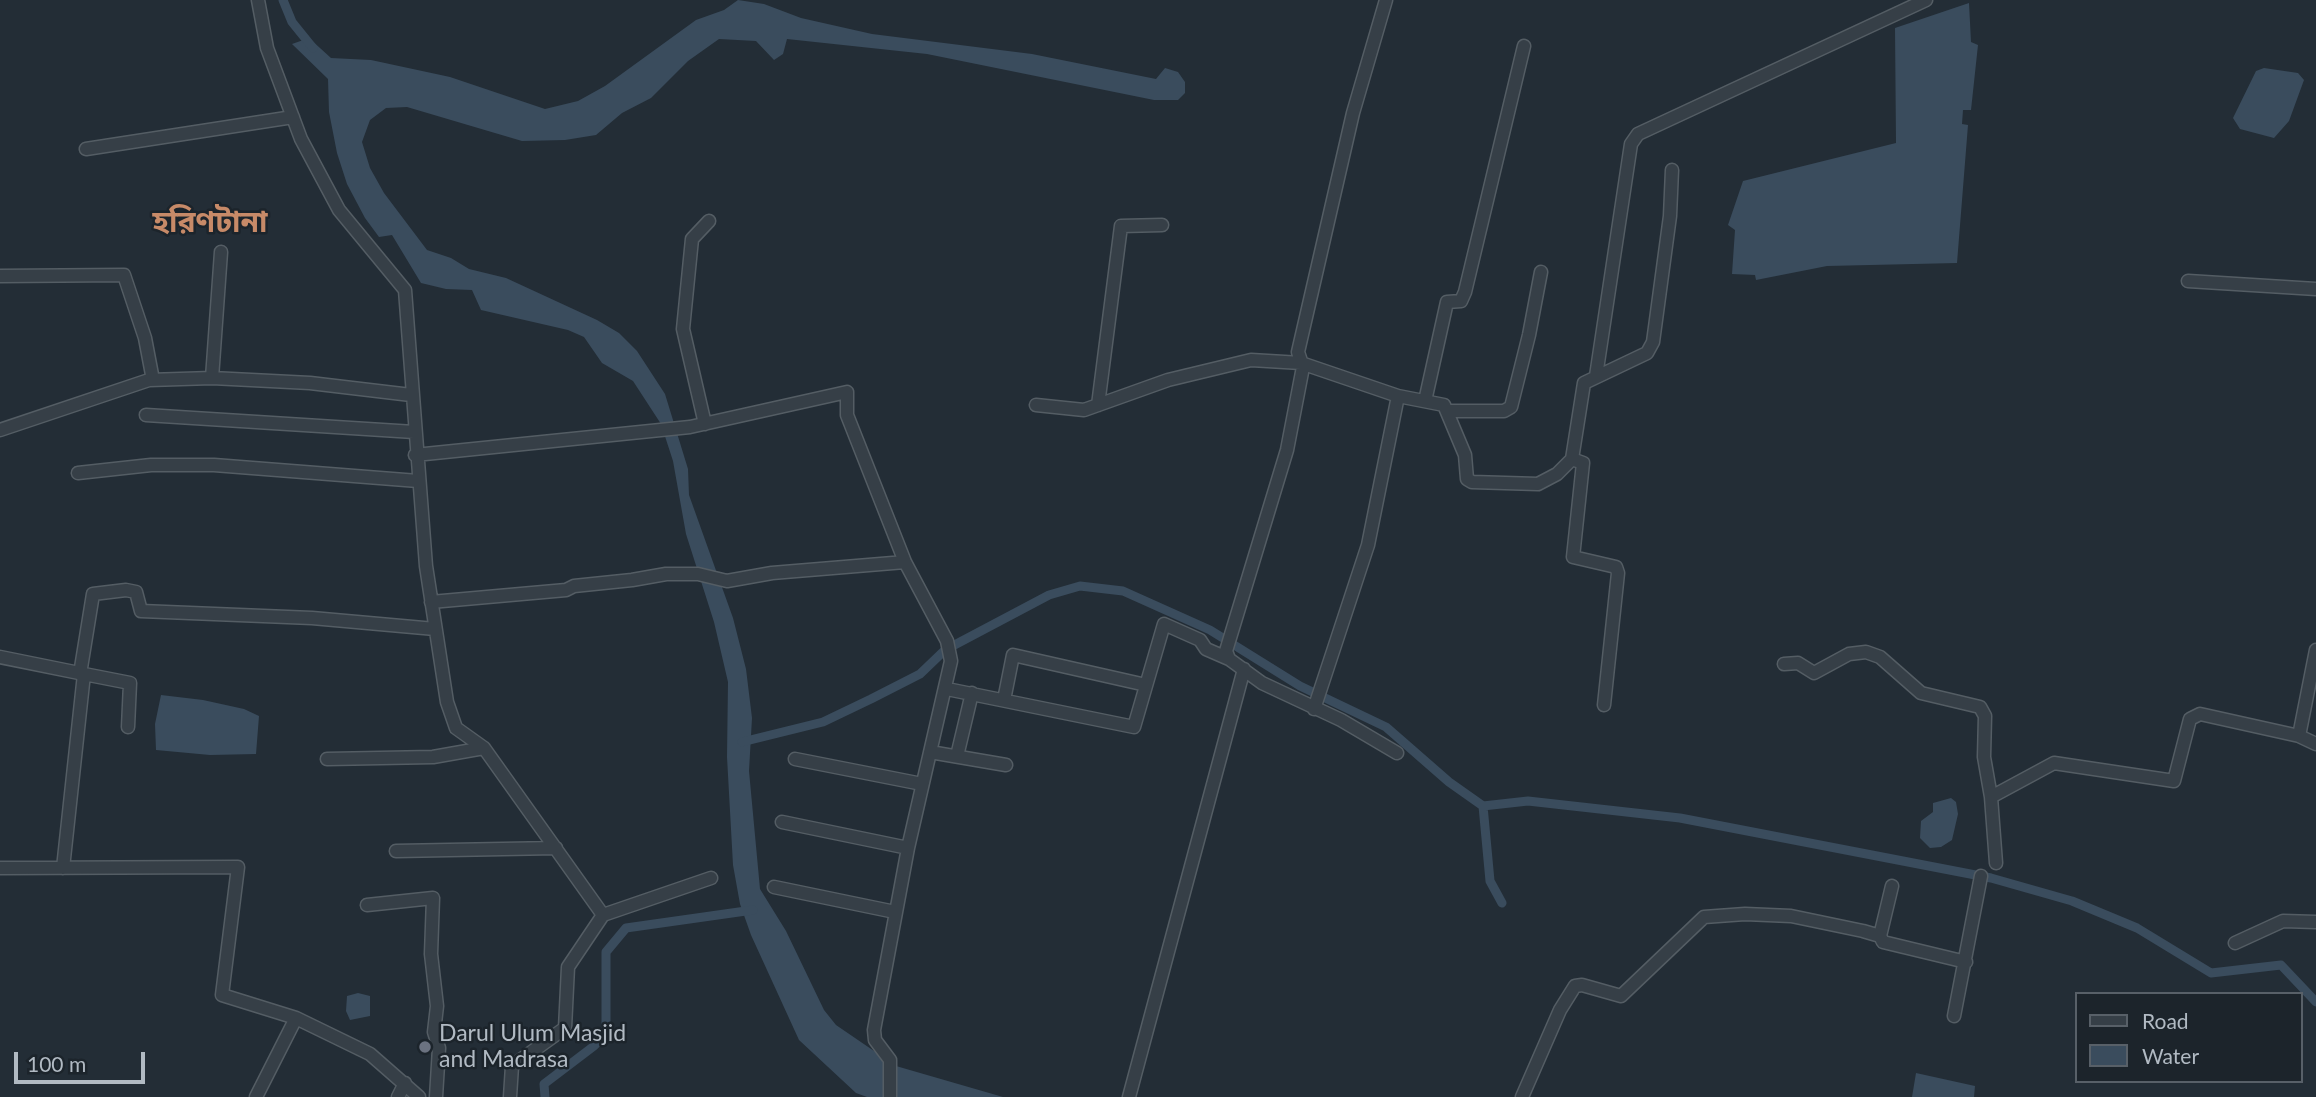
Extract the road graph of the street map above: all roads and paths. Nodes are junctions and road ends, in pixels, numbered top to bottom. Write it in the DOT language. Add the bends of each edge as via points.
graph roads {
  1 [pos="258,0"];
  2 [pos="1386,0"];
  3 [pos="1926,0"];
  4 [pos="1524,46"];
  5 [pos="293,117"];
  6 [pos="86,149"];
  7 [pos="1672,170"];
  8 [pos="709,221"];
  9 [pos="1162,225"];
  10 [pos="221,252"];
  11 [pos="1541,272"];
  12 [pos="0,276"];
  13 [pos="2188,281"];
  14 [pos="2316,289"];
  15 [pos="1301,363"];
  16 [pos="1596,376"];
  17 [pos="212,378"];
  18 [pos="153,380"];
  19 [pos="411,395"];
  20 [pos="1398,397"];
  21 [pos="1426,401"];
  22 [pos="1036,405"];
  23 [pos="1098,405"];
  24 [pos="1449,411"];
  25 [pos="146,415"];
  26 [pos="705,424"];
  27 [pos="0,430"];
  28 [pos="414,432"];
  29 [pos="415,455"];
  30 [pos="1572,459"];
  31 [pos="78,473"];
  32 [pos="418,481"];
  33 [pos="905,562"];
  34 [pos="431,602"];
  35 [pos="435,629"];
  36 [pos="2316,650"];
  37 [pos="1227,655"];
  38 [pos="0,657"];
  39 [pos="1784,664"];
  40 [pos="1244,669"];
  41 [pos="82,674"];
  42 [pos="1146,685"];
  43 [pos="947,689"];
  44 [pos="972,693"];
  45 [pos="1004,700"];
  46 [pos="1604,705"];
  47 [pos="1314,709"];
  48 [pos="128,727"];
  49 [pos="2299,736"];
  50 [pos="2316,744"];
  51 [pos="484,748"];
  52 [pos="930,752"];
  53 [pos="1397,753"];
  54 [pos="957,756"];
  55 [pos="327,759"];
  56 [pos="795,760"];
  57 [pos="1006,765"];
  58 [pos="922,784"];
  59 [pos="1991,797"];
  60 [pos="782,822"];
  61 [pos="556,848"];
  62 [pos="908,848"];
  63 [pos="396,851"];
  64 [pos="1996,863"];
  65 [pos="0,867"];
  66 [pos="63,868"];
  67 [pos="1981,876"];
  68 [pos="711,878"];
  69 [pos="1892,886"];
  70 [pos="774,887"];
  71 [pos="367,905"];
  72 [pos="895,912"];
  73 [pos="603,915"];
  74 [pos="2316,922"];
  75 [pos="1880,936"];
  76 [pos="2235,943"];
  77 [pos="1966,962"];
  78 [pos="1954,1016"];
  79 [pos="296,1018"];
  80 [pos="405,1083"];
  81 [pos="256,1097"];
  82 [pos="398,1097"];
  83 [pos="419,1097"];
  84 [pos="436,1097"];
  85 [pos="508,1097"];
  86 [pos="890,1097"];
  87 [pos="1129,1097"];
  88 [pos="1522,1097"];
  1 -- 5 [label="street" via="267,48"];
  2 -- 15 [label="street" via="1350,127 1298,352"];
  3 -- 16 [label="street" via="1638,134 1631,144"];
  4 -- 21 [label="street" via="1465,292 1461,301 1447,302"];
  5 -- 6 [label="street"];
  5 -- 19 [label="street" via="339,210 405,290"];
  7 -- 16 [label="street" via="1653,342 1647,353"];
  8 -- 26 [label="street" via="692,239 683,329"];
  9 -- 23 [label="street" via="1121,226"];
  10 -- 17 [label="street"];
  11 -- 24 [label="street" via="1511,407 1504,411"];
  12 -- 18 [label="street" via="124,275"];
  13 -- 14 [label="street"];
  15 -- 20 [label="street"];
  15 -- 23 [label="street" via="1251,360 1168,380"];
  15 -- 37 [label="street" via="1287,450"];
  16 -- 30 [label="street" via="1584,383"];
  17 -- 18 [label="street"];
  17 -- 19 [label="street"];
  18 -- 27 [label="street"];
  19 -- 28 [label="street"];
  20 -- 21 [label="street"];
  20 -- 47 [label="street" via="1368,545"];
  21 -- 24 [label="street" via="1444,405"];
  22 -- 23 [label="street" via="1084,410"];
  24 -- 30 [label="street" via="1465,455 1465,474 1472,482 1538,484"];
  25 -- 28 [label="street"];
  26 -- 29 [label="street"];
  26 -- 33 [label="street" via="848,392 848,415"];
  28 -- 29 [label="street"];
  29 -- 32 [label="street"];
  30 -- 46 [label="street" via="1583,463 1573,557 1616,567 1618,573"];
  31 -- 32 [label="street" via="150,465 214,466"];
  32 -- 34 [label="street"];
  33 -- 34 [label="street" via="727,581 666,573 566,590"];
  33 -- 43 [label="street" via="947,641 951,661"];
  34 -- 35 [label="street"];
  35 -- 41 [label="street" via="141,611 135,592 93,594"];
  35 -- 51 [label="street" via="456,728"];
  36 -- 49 [label="street"];
  37 -- 40 [label="street"];
  37 -- 42 [label="street" via="1206,649 1199,640 1164,624"];
  38 -- 41 [label="street"];
  39 -- 59 [label="street" via="1798,663 1814,673 1849,654 1867,652 1880,657 1922,694 1980,707 1985,716 1984,757"];
  40 -- 47 [label="street" via="1262,684"];
  40 -- 87 [label="street"];
  41 -- 48 [label="street" via="130,683"];
  41 -- 66 [label="street"];
  42 -- 45 [label="street" via="1134,727"];
  42 -- 45 [label="street" via="1013,655"];
  43 -- 44 [label="street"];
  43 -- 52 [label="street"];
  44 -- 45 [label="street"];
  44 -- 54 [label="street"];
  47 -- 53 [label="street"];
  49 -- 50 [label="street"];
  49 -- 59 [label="street" via="2192,715 2174,781 2054,763"];
  51 -- 55 [label="street" via="433,757"];
  51 -- 61 [label="street"];
  52 -- 54 [label="street"];
  52 -- 58 [label="street"];
  54 -- 57 [label="street"];
  56 -- 58 [label="street"];
  58 -- 62 [label="street"];
  59 -- 64 [label="street"];
  60 -- 62 [label="street"];
  61 -- 63 [label="street"];
  61 -- 73 [label="street"];
  62 -- 72 [label="street"];
  65 -- 66 [label="street"];
  66 -- 79 [label="street" via="238,867 222,995"];
  67 -- 77 [label="street"];
  68 -- 73 [label="street"];
  69 -- 75 [label="street"];
  70 -- 72 [label="street"];
  71 -- 84 [label="street" via="433,898 431,954 438,1006 434,1032 439,1048"];
  72 -- 86 [label="street" via="874,1030 874,1040 890,1060"];
  73 -- 85 [label="street" via="568,967 565,1028 512,1066"];
  74 -- 76 [label="street" via="2283,921"];
  75 -- 77 [label="street" via="1883,943"];
  75 -- 88 [label="street" via="1791,916 1704,917 1621,996 1575,986"];
  77 -- 78 [label="street"];
  79 -- 80 [label="street" via="370,1054"];
  79 -- 81 [label="street"];
  80 -- 82 [label="street"];
  80 -- 83 [label="street"];
}
